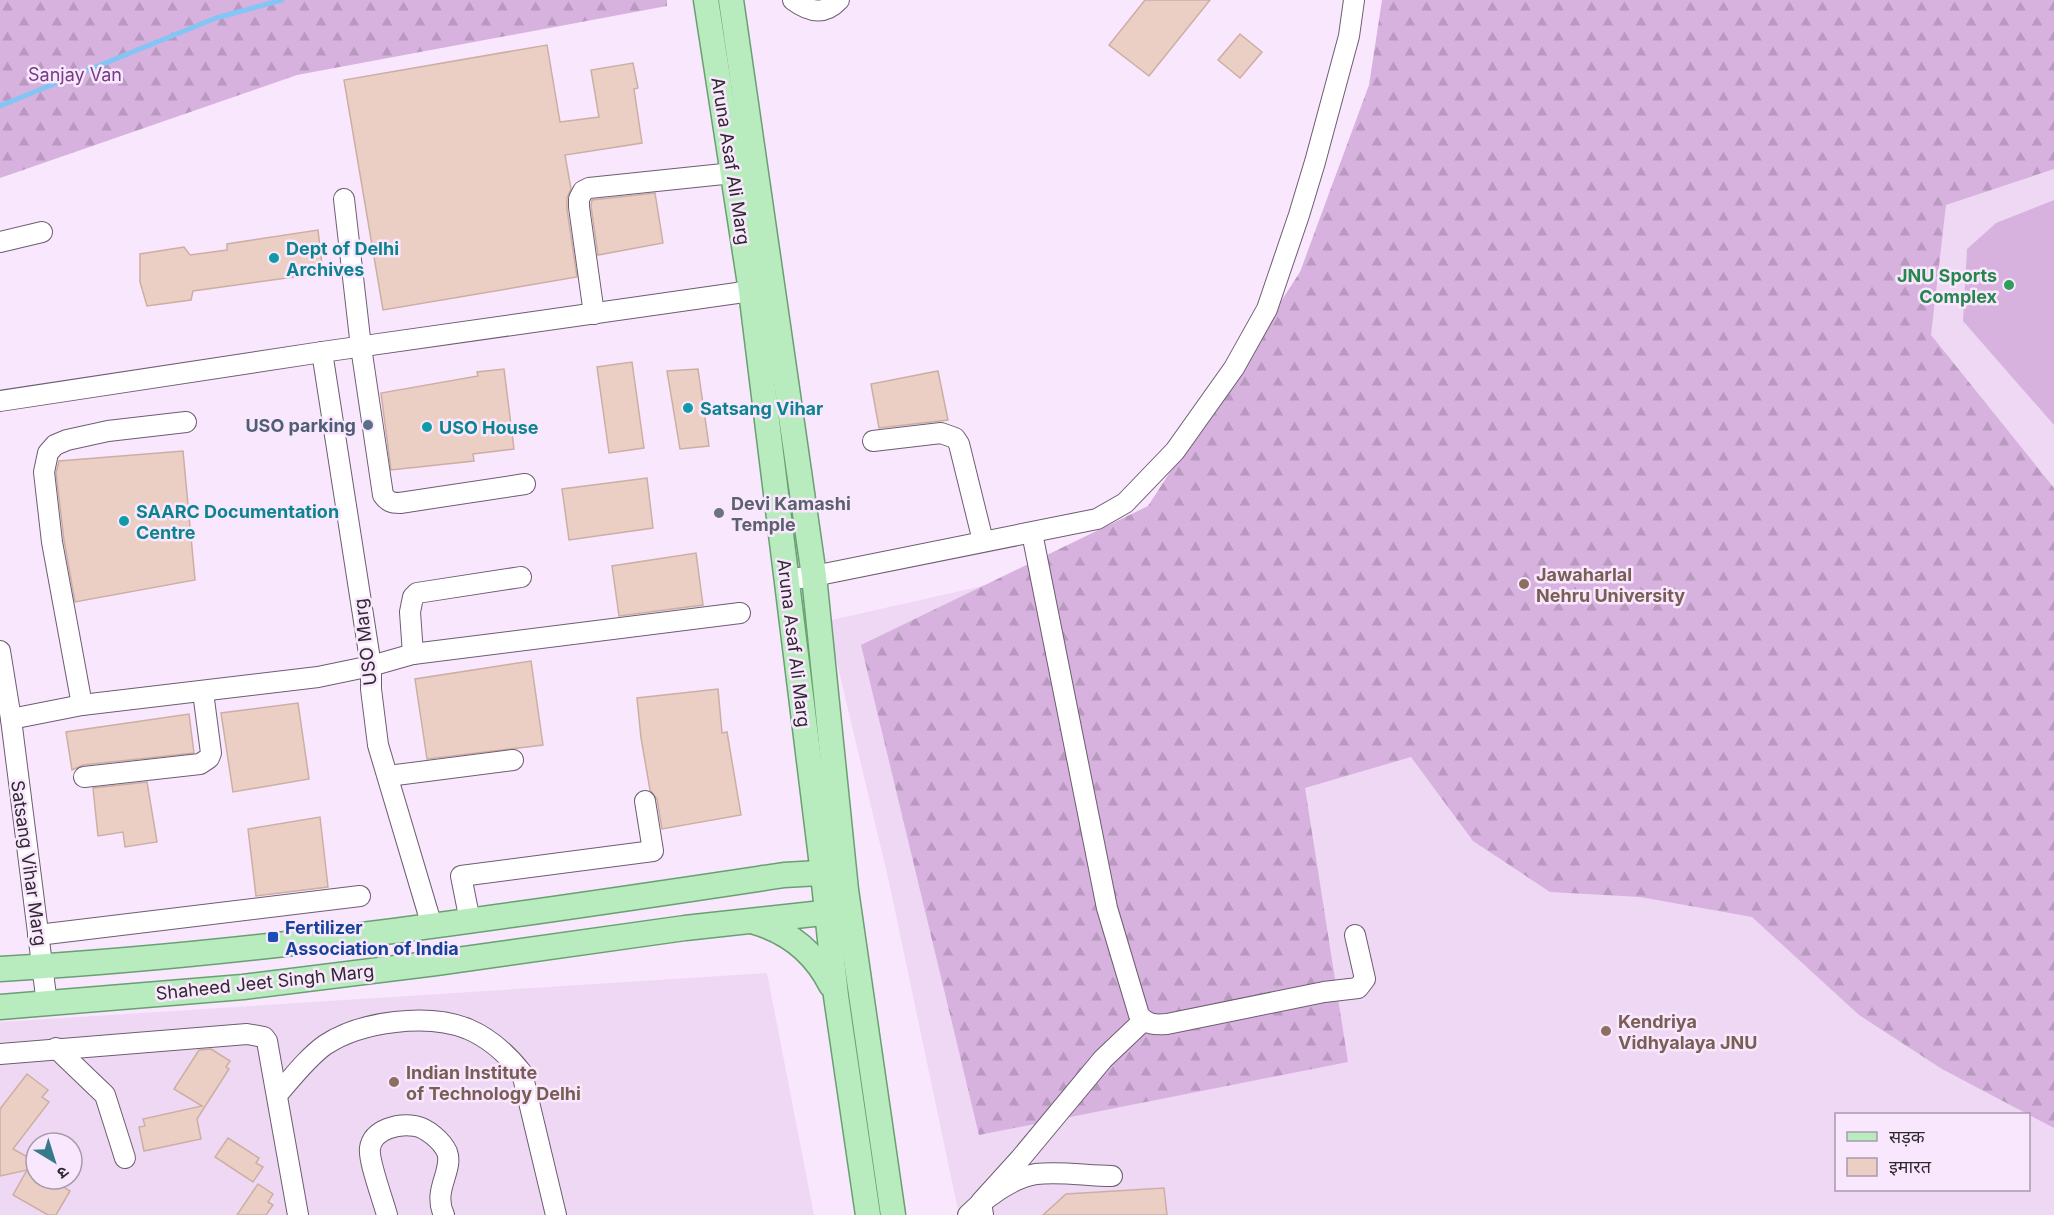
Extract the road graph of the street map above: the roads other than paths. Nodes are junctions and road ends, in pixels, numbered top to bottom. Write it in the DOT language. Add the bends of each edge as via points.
graph roads {
  1 [pos="706,0"];
  2 [pos="731,0"];
  3 [pos="793,0"];
  4 [pos="839,0"];
  5 [pos="1354,0"];
  6 [pos="733,173"];
  7 [pos="344,199"];
  8 [pos="42,232"];
  9 [pos="0,242"];
  10 [pos="751,291"];
  11 [pos="594,314"];
  12 [pos="362,347"];
  13 [pos="322,352"];
  14 [pos="0,401"];
  15 [pos="186,422"];
  16 [pos="873,441"];
  17 [pos="525,483"];
  18 [pos="1032,533"];
  19 [pos="983,541"];
  20 [pos="814,576"];
  21 [pos="521,577"];
  22 [pos="786,580"];
  23 [pos="741,613"];
  24 [pos="0,651"];
  25 [pos="413,654"];
  26 [pos="371,666"];
  27 [pos="203,692"];
  28 [pos="82,705"];
  29 [pos="11,720"];
  30 [pos="513,760"];
  31 [pos="388,776"];
  32 [pos="84,777"];
  33 [pos="9,782"];
  34 [pos="645,801"];
  35 [pos="834,873"];
  36 [pos="360,896"];
  37 [pos="838,911"];
  38 [pos="470,921"];
  39 [pos="755,922"];
  40 [pos="432,926"];
  41 [pos="39,935"];
  42 [pos="1355,935"];
  43 [pos="43,966"];
  44 [pos="0,969"];
  45 [pos="836,996"];
  46 [pos="47,1004"];
  47 [pos="0,1007"];
  48 [pos="1143,1021"];
  49 [pos="56,1048"];
  50 [pos="0,1054"];
  51 [pos="277,1095"];
  52 [pos="125,1158"];
  53 [pos="1112,1176"];
  54 [pos="977,1211"];
  55 [pos="298,1215"];
  56 [pos="387,1215"];
  57 [pos="444,1215"];
  58 [pos="556,1215"];
  59 [pos="868,1215"];
  60 [pos="893,1215"];
  1 -- 6 [label="main road, Aruna Asaf Ali Marg"];
  2 -- 20 [label="main road, Aruna Asaf Ali Marg"];
  3 -- 4 [label="street" via="814,12 828,9"];
  5 -- 18 [label="street" via="1349,36 1299,215 1267,309 1234,368 1175,451 1125,503 1097,519"];
  6 -- 10 [label="main road, Aruna Asaf Ali Marg"];
  6 -- 11 [label="street" via="583,191 579,207"];
  7 -- 12 [label="street"];
  8 -- 9 [label="street"];
  10 -- 11 [label="street"];
  10 -- 22 [label="main road, Aruna Asaf Ali Marg"];
  11 -- 12 [label="street"];
  12 -- 13 [label="street"];
  12 -- 17 [label="street" via="387,501 400,503"];
  13 -- 14 [label="street"];
  13 -- 26 [label="street, USO Marg"];
  15 -- 28 [label="street" via="66,440 48,453 44,472 52,542"];
  16 -- 19 [label="street" via="941,433 955,438"];
  18 -- 19 [label="street"];
  18 -- 48 [label="street" via="1107,908"];
  19 -- 20 [label="street"];
  20 -- 22 [label="street"];
  20 -- 35 [label="main road, Aruna Asaf Ali Marg"];
  21 -- 25 [label="street" via="412,597"];
  22 -- 35 [label="main road, Aruna Asaf Ali Marg"];
  23 -- 25 [label="street"];
  24 -- 29 [label="street, Satsang Vihar Marg"];
  25 -- 26 [label="street"];
  26 -- 27 [label="street"];
  26 -- 31 [label="street, USO Marg" via="374,723"];
  27 -- 28 [label="street"];
  27 -- 32 [label="street" via="211,746 205,762"];
  28 -- 29 [label="street"];
  29 -- 33 [label="street, Satsang Vihar Marg"];
  30 -- 31 [label="street"];
  31 -- 40 [label="street, USO Marg"];
  33 -- 41 [label="street, Satsang Vihar Marg"];
  34 -- 38 [label="street" via="653,851 461,876"];
  35 -- 37 [label="main road, Aruna Asaf Ali Marg"];
  35 -- 38 [label="main road, Shaheed Jeet Singh Marg" via="784,875"];
  36 -- 41 [label="street"];
  37 -- 39 [label="main road, Shaheed Jeet Singh Marg"];
  37 -- 45 [label="main road, Aruna Asaf Ali Marg"];
  37 -- 60 [label="main road, Aruna Asaf Ali Marg"];
  38 -- 40 [label="main road, Shaheed Jeet Singh Marg"];
  39 -- 45 [label="main road" via="782,932 805,949 823,970"];
  39 -- 46 [label="main road, Shaheed Jeet Singh Marg" via="243,987"];
  40 -- 43 [label="main road, Shaheed Jeet Singh Marg" via="238,951"];
  41 -- 43 [label="street, Satsang Vihar Marg"];
  42 -- 48 [label="street" via="1365,979 1358,988 1167,1024"];
  43 -- 44 [label="main road, Shaheed Jeet Singh Marg"];
  43 -- 46 [label="street, Satsang Vihar Marg"];
  45 -- 59 [label="main road, Aruna Asaf Ali Marg"];
  46 -- 47 [label="main road, Shaheed Jeet Singh Marg"];
  48 -- 54 [label="street" via="1103,1059"];
  49 -- 50 [label="street"];
  49 -- 51 [label="street" via="256,1035 267,1041"];
  49 -- 52 [label="street" via="105,1095"];
  51 -- 55 [label="street"];
  51 -- 58 [label="street" via="314,1054 343,1035 366,1027 408,1021 467,1029 484,1037 522,1072"];
  53 -- 54 [label="street" via="1034,1174 1001,1189"];
  56 -- 57 [label="street" via="370,1158 370,1145 377,1135 400,1125 428,1131 447,1152 439,1195"];
}
